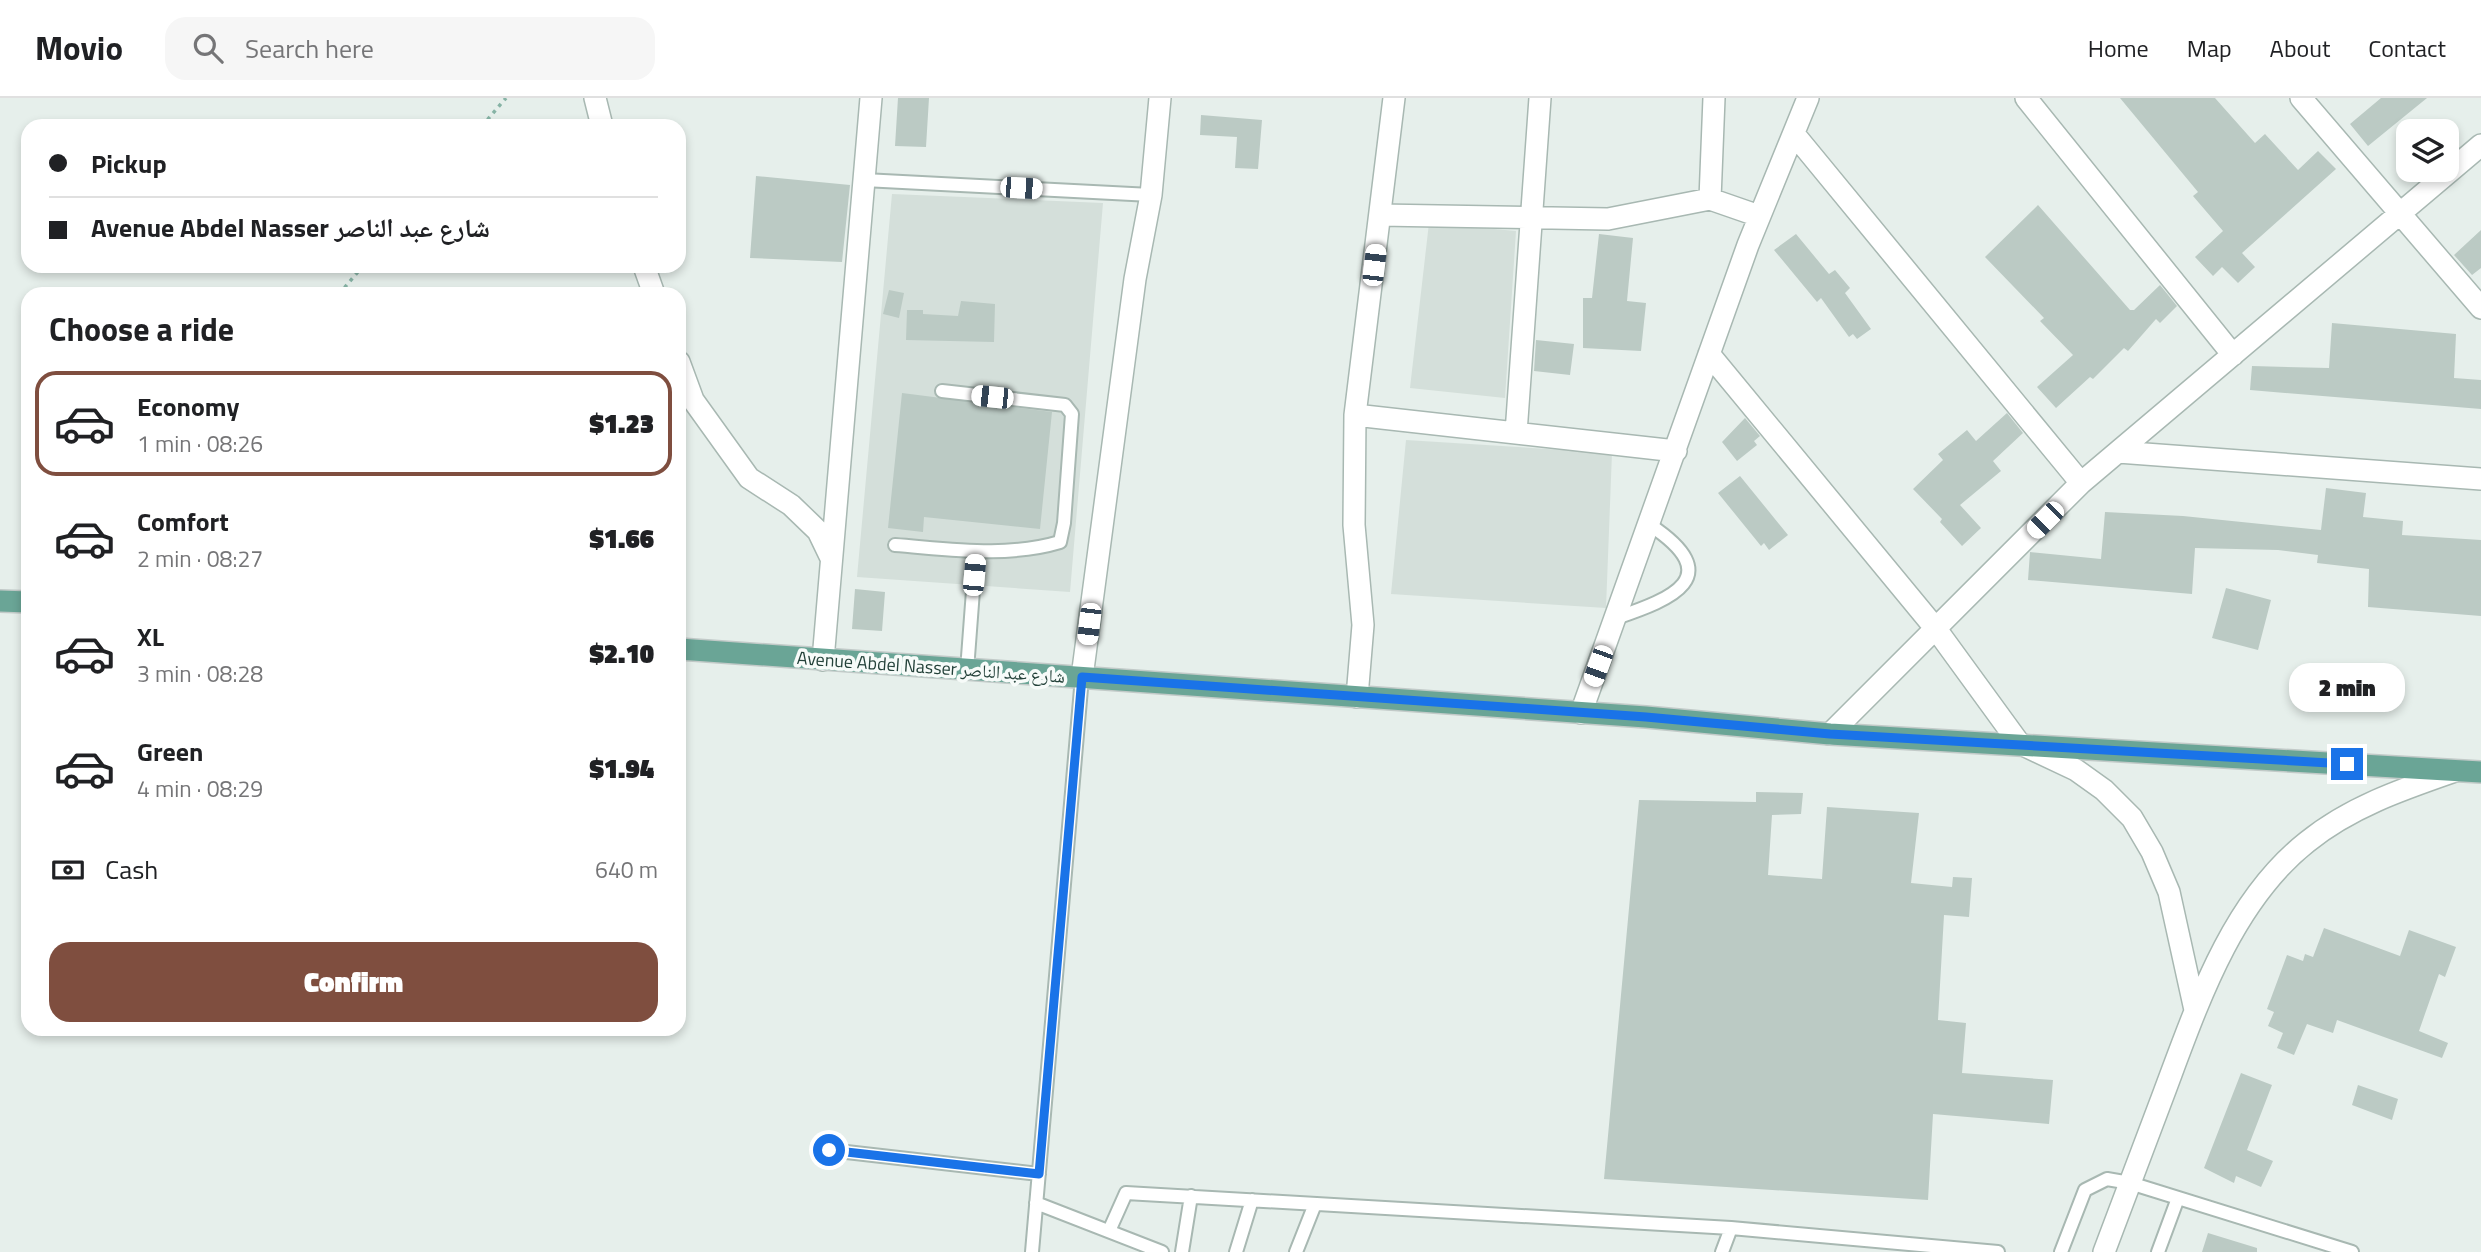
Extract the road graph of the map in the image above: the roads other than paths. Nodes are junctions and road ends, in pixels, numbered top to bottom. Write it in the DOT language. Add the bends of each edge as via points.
graph roads {
  1 [pos="595,98"];
  2 [pos="872,98"];
  3 [pos="1160,98"];
  4 [pos="1394,98"];
  5 [pos="1540,98"];
  6 [pos="1714,98"];
  7 [pos="1808,98"];
  8 [pos="2026,98"];
  9 [pos="2301,98"];
  10 [pos="600,119"];
  11 [pos="1794,134"];
  12 [pos="2481,145"];
  13 [pos="864,180"];
  14 [pos="1152,195"];
  15 [pos="1710,199"];
  16 [pos="2400,214"];
  17 [pos="1380,215"];
  18 [pos="1759,216"];
  19 [pos="1532,218"];
  20 [pos="2481,308"];
  21 [pos="1709,354"];
  22 [pos="2233,355"];
  23 [pos="686,381"];
  24 [pos="943,391"];
  25 [pos="1355,415"];
  26 [pos="1516,433"];
  27 [pos="1676,451"];
  28 [pos="2118,452"];
  29 [pos="2481,479"];
  30 [pos="2081,483"];
  31 [pos="1650,526"];
  32 [pos="895,545"];
  33 [pos="976,551"];
  34 [pos="832,559"];
  35 [pos="0,601"];
  36 [pos="21,602"];
  37 [pos="1616,618"];
  38 [pos="1936,629"];
  39 [pos="686,650"];
  40 [pos="823,660"];
  41 [pos="967,670"];
  42 [pos="1082,677"];
  43 [pos="1357,697"];
  44 [pos="1581,713"];
  45 [pos="1830,734"];
  46 [pos="2019,743"];
  47 [pos="2456,770"];
  48 [pos="2481,772"];
  49 [pos="2195,1010"];
  50 [pos="829,1150"];
  51 [pos="1039,1174"];
  52 [pos="2130,1183"];
  53 [pos="1191,1196"];
  54 [pos="2178,1198"];
  55 [pos="1252,1200"];
  56 [pos="1036,1203"];
  57 [pos="1315,1204"];
  58 [pos="1731,1228"];
  59 [pos="1109,1231"];
  60 [pos="1032,1252"];
  61 [pos="1162,1252"];
  62 [pos="1182,1252"];
  63 [pos="1236,1252"];
  64 [pos="1296,1252"];
  65 [pos="1721,1252"];
  66 [pos="1998,1252"];
  67 [pos="2061,1252"];
  68 [pos="2104,1252"];
  69 [pos="2158,1252"];
  70 [pos="2352,1252"];
  1 -- 10 [label="street"];
  2 -- 13 [label="street"];
  3 -- 14 [label="street"];
  4 -- 17 [label="street"];
  5 -- 19 [label="street"];
  6 -- 15 [label="street"];
  7 -- 11 [label="street"];
  8 -- 22 [label="street"];
  9 -- 16 [label="street"];
  11 -- 18 [label="street"];
  11 -- 30 [label="street"];
  12 -- 16 [label="street"];
  13 -- 14 [label="lane"];
  13 -- 34 [label="street"];
  14 -- 42 [label="street" via="1135,279"];
  15 -- 18 [label="street"];
  15 -- 19 [label="street" via="1608,219"];
  16 -- 20 [label="street"];
  16 -- 22 [label="street"];
  17 -- 19 [label="street"];
  17 -- 25 [label="street"];
  18 -- 21 [label="street"];
  19 -- 26 [label="street"];
  21 -- 27 [label="street"];
  21 -- 38 [label="street"];
  22 -- 28 [label="street"];
  23 -- 34 [label="street" via="693,400 748,478 790,505 818,531"];
  24 -- 33 [label="lane" via="1065,405 1072,414 1060,542"];
  25 -- 26 [label="street"];
  25 -- 43 [label="street" via="1354,525 1363,625"];
  26 -- 27 [label="street"];
  27 -- 31 [label="street"];
  28 -- 29 [label="street"];
  28 -- 30 [label="street"];
  30 -- 38 [label="street"];
  31 -- 37 [label="street"];
  31 -- 37 [label="lane" via="1678,548 1688,567 1686,580 1679,592 1663,602"];
  32 -- 33 [label="lane"];
  33 -- 41 [label="lane"];
  34 -- 40 [label="street"];
  35 -- 36 [label="main road"];
  37 -- 44 [label="street"];
  38 -- 45 [label="street"];
  38 -- 46 [label="street"];
  39 -- 40 [label="main road, Avenue Abdel Nasser شارع عبد الناصر"];
  40 -- 41 [label="main road, Avenue Abdel Nasser شارع عبد الناصر"];
  41 -- 42 [label="main road, Avenue Abdel Nasser شارع عبد الناصر"];
  42 -- 43 [label="main road, Avenue Abdel Nasser شارع عبد الناصر"];
  42 -- 51 [label="lane"];
  43 -- 44 [label="main road, Avenue Abdel Nasser شارع عبد الناصر"];
  44 -- 45 [label="main road, Avenue Abdel Nasser شارع عبد الناصر"];
  45 -- 46 [label="main road, Avenue Abdel Nasser شارع عبد الناصر"];
  46 -- 47 [label="main road, Avenue Abdel Nasser شارع عبد الناصر"];
  46 -- 49 [label="street" via="2076,770 2132,818 2169,892"];
  47 -- 48 [label="main road, Avenue Abdel Nasser شارع عبد الناصر"];
  47 -- 49 [label="street" via="2347,815 2307,841 2278,868 2247,910"];
  49 -- 52 [label="street"];
  50 -- 51 [label="lane"];
  51 -- 56 [label="lane"];
  52 -- 54 [label="lane"];
  52 -- 67 [label="lane" via="2107,1180 2085,1190"];
  52 -- 68 [label="street"];
  53 -- 55 [label="lane"];
  53 -- 59 [label="lane" via="1126,1193"];
  53 -- 62 [label="lane"];
  54 -- 69 [label="lane"];
  54 -- 70 [label="lane"];
  55 -- 57 [label="lane"];
  55 -- 63 [label="lane"];
  56 -- 59 [label="lane"];
  56 -- 60 [label="lane"];
  57 -- 58 [label="lane"];
  57 -- 64 [label="lane"];
  58 -- 65 [label="lane"];
  58 -- 66 [label="lane"];
  59 -- 61 [label="lane"];
}
